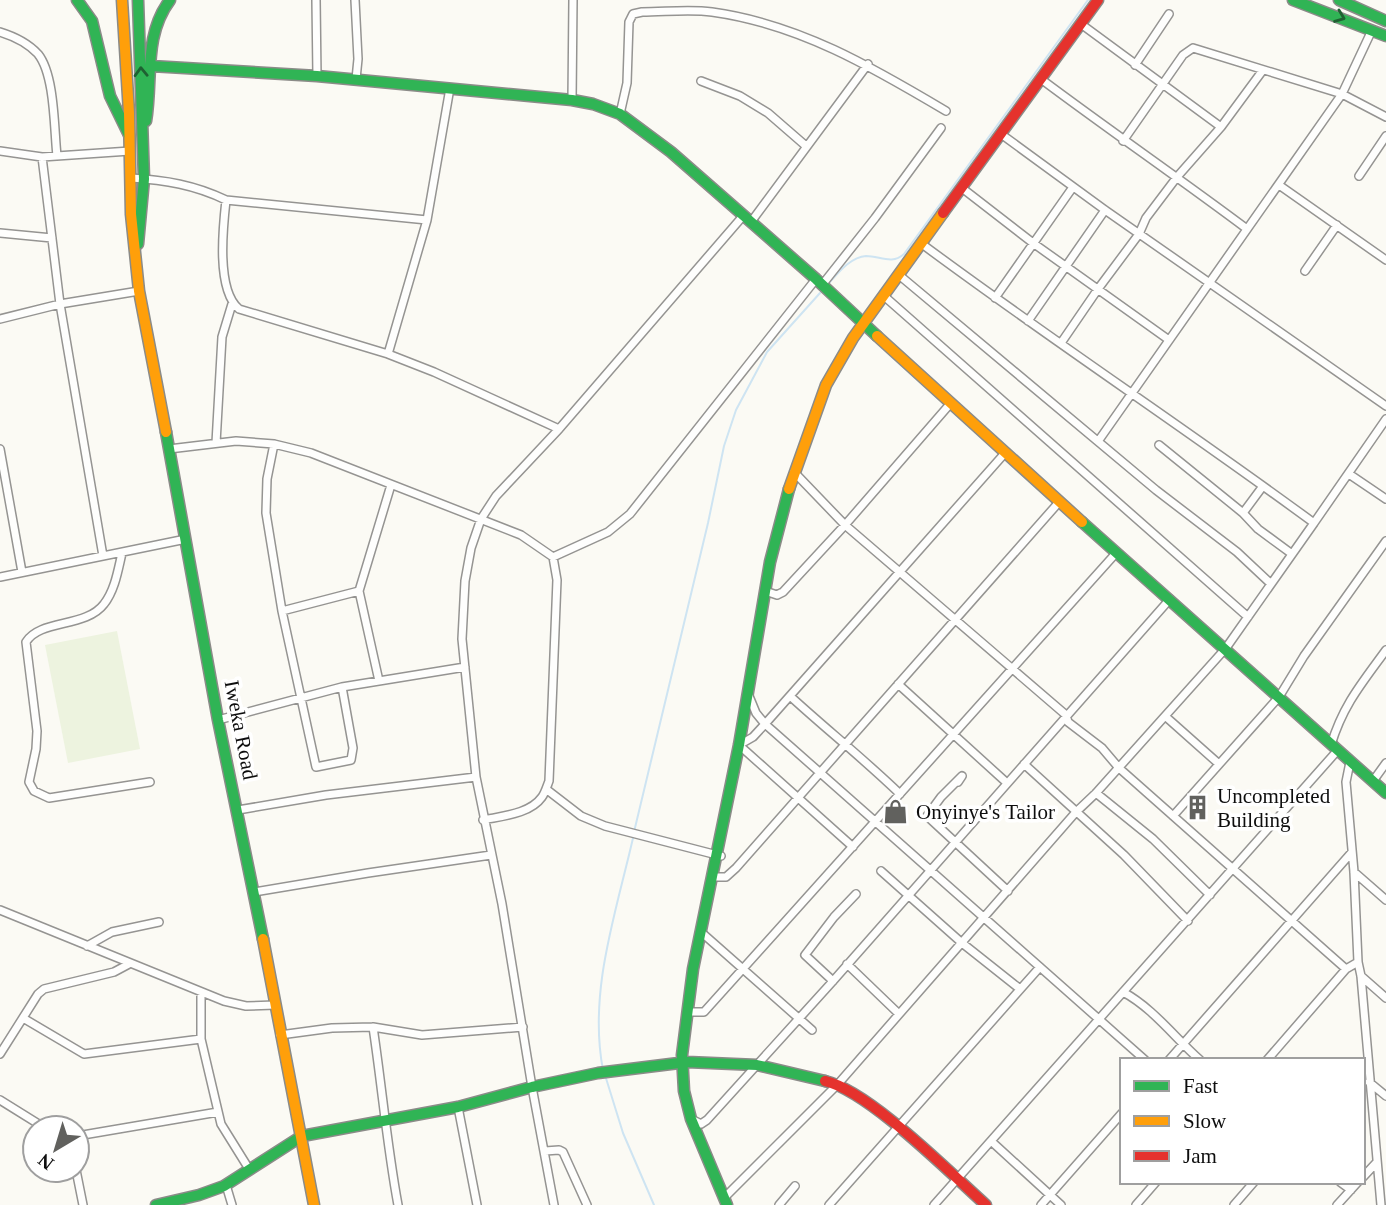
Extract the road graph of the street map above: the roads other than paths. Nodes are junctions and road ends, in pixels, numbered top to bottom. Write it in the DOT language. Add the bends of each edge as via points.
graph roads {
  1 [pos="77,0"];
  2 [pos="122,0"];
  3 [pos="138,0"];
  4 [pos="170,0"];
  5 [pos="316,0"];
  6 [pos="355,0"];
  7 [pos="573,0"];
  8 [pos="1098,0"];
  9 [pos="1293,0"];
  10 [pos="1339,0"];
  11 [pos="1169,14"];
  12 [pos="1386,21"];
  13 [pos="1081,24"];
  14 [pos="1372,30"];
  15 [pos="0,32"];
  16 [pos="1386,36"];
  17 [pos="868,64"];
  18 [pos="1135,65"];
  19 [pos="151,66"];
  20 [pos="1262,70"];
  21 [pos="317,76"];
  22 [pos="356,79"];
  23 [pos="1041,79"];
  24 [pos="701,81"];
  25 [pos="1162,85"];
  26 [pos="450,88"];
  27 [pos="1342,94"];
  28 [pos="572,100"];
  29 [pos="946,111"];
  30 [pos="620,114"];
  31 [pos="1386,117"];
  32 [pos="1222,127"];
  33 [pos="942,128"];
  34 [pos="1001,134"];
  35 [pos="143,135"];
  36 [pos="1386,136"];
  37 [pos="130,138"];
  38 [pos="1123,141"];
  39 [pos="806,146"];
  40 [pos="0,151"];
  41 [pos="130,151"];
  42 [pos="57,156"];
  43 [pos="42,157"];
  44 [pos="1359,176"];
  45 [pos="1177,177"];
  46 [pos="131,178"];
  47 [pos="144,179"];
  48 [pos="1279,185"];
  49 [pos="1073,187"];
  50 [pos="962,188"];
  51 [pos="226,200"];
  52 [pos="1105,210"];
  53 [pos="747,219"];
  54 [pos="428,220"];
  55 [pos="1337,225"];
  56 [pos="1247,229"];
  57 [pos="0,233"];
  58 [pos="1139,234"];
  59 [pos="52,238"];
  60 [pos="1033,243"];
  61 [pos="922,244"];
  62 [pos="1386,260"];
  63 [pos="136,262"];
  64 [pos="1067,267"];
  65 [pos="1306,271"];
  66 [pos="900,275"];
  67 [pos="819,282"];
  68 [pos="1210,284"];
  69 [pos="1098,289"];
  70 [pos="139,291"];
  71 [pos="884,296"];
  72 [pos="995,298"];
  73 [pos="232,303"];
  74 [pos="60,304"];
  75 [pos="0,319"];
  76 [pos="1028,321"];
  77 [pos="864,324"];
  78 [pos="1169,340"];
  79 [pos="1062,343"];
  80 [pos="388,354"];
  81 [pos="1132,391"];
  82 [pos="950,404"];
  83 [pos="1386,406"];
  84 [pos="1386,419"];
  85 [pos="559,429"];
  86 [pos="1099,440"];
  87 [pos="216,443"];
  88 [pos="274,444"];
  89 [pos="1159,445"];
  90 [pos="0,449"];
  91 [pos="169,449"];
  92 [pos="1005,453"];
  93 [pos="794,472"];
  94 [pos="1349,474"];
  95 [pos="391,485"];
  96 [pos="1264,486"];
  97 [pos="3,488"];
  98 [pos="1386,499"];
  99 [pos="1060,501"];
  100 [pos="1244,513"];
  101 [pos="481,519"];
  102 [pos="1314,523"];
  103 [pos="845,525"];
  104 [pos="187,539"];
  105 [pos="1386,541"];
  106 [pos="122,552"];
  107 [pos="1117,552"];
  108 [pos="1292,554"];
  109 [pos="103,556"];
  110 [pos="553,557"];
  111 [pos="22,572"];
  112 [pos="899,572"];
  113 [pos="0,577"];
  114 [pos="1270,583"];
  115 [pos="359,591"];
  116 [pos="765,591"];
  117 [pos="1170,599"];
  118 [pos="282,611"];
  119 [pos="1248,617"];
  120 [pos="955,619"];
  121 [pos="1226,648"];
  122 [pos="1386,650"];
  123 [pos="465,667"];
  124 [pos="1012,667"];
  125 [pos="379,681"];
  126 [pos="898,684"];
  127 [pos="342,687"];
  128 [pos="747,692"];
  129 [pos="790,696"];
  130 [pos="1279,697"];
  131 [pos="301,699"];
  132 [pos="1066,715"];
  133 [pos="1165,716"];
  134 [pos="218,720"];
  135 [pos="765,724"];
  136 [pos="954,733"];
  137 [pos="739,745"];
  138 [pos="844,745"];
  139 [pos="1334,748"];
  140 [pos="1350,762"];
  141 [pos="1386,763"];
  142 [pos="1024,764"];
  143 [pos="1219,764"];
  144 [pos="1119,768"];
  145 [pos="820,771"];
  146 [pos="476,777"];
  147 [pos="1373,781"];
  148 [pos="150,782"];
  149 [pos="958,782"];
  150 [pos="1007,783"];
  151 [pos="546,789"];
  152 [pos="1096,793"];
  153 [pos="1386,793"];
  154 [pos="900,794"];
  155 [pos="797,797"];
  156 [pos="238,810"];
  157 [pos="1076,812"];
  158 [pos="1173,816"];
  159 [pos="483,820"];
  160 [pos="876,821"];
  161 [pos="955,843"];
  162 [pos="853,847"];
  163 [pos="1352,852"];
  164 [pos="491,855"];
  165 [pos="719,855"];
  166 [pos="1233,869"];
  167 [pos="931,870"];
  168 [pos="881,871"];
  169 [pos="1354,873"];
  170 [pos="711,877"];
  171 [pos="1008,891"];
  172 [pos="254,892"];
  173 [pos="856,894"];
  174 [pos="909,895"];
  175 [pos="1210,895"];
  176 [pos="1386,900"];
  177 [pos="0,910"];
  178 [pos="985,917"];
  179 [pos="1290,920"];
  180 [pos="1188,921"];
  181 [pos="159,922"];
  182 [pos="701,932"];
  183 [pos="962,943"];
  184 [pos="86,946"];
  185 [pos="1358,962"];
  186 [pos="129,964"];
  187 [pos="848,964"];
  188 [pos="1040,967"];
  189 [pos="744,968"];
  190 [pos="1346,969"];
  191 [pos="1361,976"];
  192 [pos="833,981"];
  193 [pos="1020,989"];
  194 [pos="201,992"];
  195 [pos="1123,992"];
  196 [pos="1386,998"];
  197 [pos="275,1004"];
  198 [pos="688,1012"];
  199 [pos="899,1014"];
  200 [pos="23,1018"];
  201 [pos="799,1019"];
  202 [pos="1099,1019"];
  203 [pos="373,1027"];
  204 [pos="523,1027"];
  205 [pos="812,1030"];
  206 [pos="280,1035"];
  207 [pos="201,1039"];
  208 [pos="1182,1044"];
  209 [pos="0,1054"];
  210 [pos="1143,1058"];
  211 [pos="1170,1058"];
  212 [pos="1198,1058"];
  213 [pos="1269,1058"];
  214 [pos="1365,1058"];
  215 [pos="1365,1059"];
  216 [pos="682,1063"];
  217 [pos="757,1065"];
  218 [pos="1369,1082"];
  219 [pos="838,1084"];
  220 [pos="532,1087"];
  221 [pos="1386,1096"];
  222 [pos="0,1100"];
  223 [pos="458,1107"];
  224 [pos="218,1112"];
  225 [pos="22,1114"];
  226 [pos="1120,1115"];
  227 [pos="691,1119"];
  228 [pos="384,1120"];
  229 [pos="898,1127"];
  230 [pos="91,1134"];
  231 [pos="302,1136"];
  232 [pos="991,1141"];
  233 [pos="545,1151"];
  234 [pos="1377,1162"];
  235 [pos="249,1169"];
  236 [pos="1365,1175"];
  237 [pos="957,1179"];
  238 [pos="79,1184"];
  239 [pos="1154,1184"];
  240 [pos="1252,1184"];
  241 [pos="1342,1184"];
  242 [pos="1356,1184"];
  243 [pos="226,1185"];
  244 [pos="795,1186"];
  245 [pos="1350,1190"];
  246 [pos="1383,1194"];
  247 [pos="1050,1195"];
  248 [pos="726,1202"];
  249 [pos="83,1205"];
  250 [pos="156,1205"];
  251 [pos="232,1205"];
  252 [pos="314,1205"];
  253 [pos="398,1205"];
  254 [pos="477,1205"];
  255 [pos="554,1205"];
  256 [pos="587,1205"];
  257 [pos="779,1205"];
  258 [pos="830,1205"];
  259 [pos="934,1205"];
  260 [pos="985,1205"];
  261 [pos="1041,1205"];
  262 [pos="1061,1205"];
  263 [pos="1136,1205"];
  264 [pos="1234,1205"];
  265 [pos="1337,1205"];
  266 [pos="1381,1205"];
  1 -- 37 [label="main road" via="92,21 110,96"];
  2 -- 37 [label="main road"];
  35 -- 3 [label="main road, one-way"];
  4 -- 19 [label="main road" via="153,31"];
  5 -- 21 [label="street"];
  6 -- 22 [label="street"];
  7 -- 28 [label="street"];
  8 -- 13 [label="main road"];
  9 -- 14 [label="main road, one-way"];
  10 -- 12 [label="main road"];
  11 -- 18 [label="street"];
  13 -- 18 [label="street"];
  13 -- 23 [label="main road"];
  14 -- 16 [label="main road"];
  14 -- 27 [label="street"];
  15 -- 42 [label="street" via="16,37 37,53 46,69"];
  17 -- 29 [label="street"];
  17 -- 30 [label="street" via="751,20 710,12 642,12 633,14 629,22 627,83"];
  17 -- 39 [label="street"];
  18 -- 25 [label="street"];
  19 -- 21 [label="main road"];
  19 -- 35 [label="main road" via="150,106"];
  20 -- 25 [label="street" via="1193,48"];
  20 -- 27 [label="street"];
  20 -- 32 [label="street"];
  21 -- 22 [label="main road"];
  22 -- 26 [label="main road"];
  23 -- 34 [label="main road"];
  23 -- 38 [label="street"];
  24 -- 39 [label="street" via="768,113"];
  25 -- 32 [label="street"];
  25 -- 38 [label="street"];
  26 -- 28 [label="main road"];
  26 -- 54 [label="street"];
  27 -- 31 [label="street"];
  27 -- 48 [label="street"];
  28 -- 30 [label="main road"];
  30 -- 53 [label="main road"];
  32 -- 45 [label="street"];
  33 -- 67 [label="street" via="876,218"];
  34 -- 49 [label="street"];
  34 -- 50 [label="main road"];
  35 -- 47 [label="main road"];
  36 -- 44 [label="street"];
  37 -- 41 [label="main road"];
  38 -- 45 [label="street"];
  39 -- 53 [label="street"];
  40 -- 43 [label="street"];
  41 -- 42 [label="street"];
  41 -- 46 [label="main road"];
  42 -- 43 [label="street"];
  43 -- 59 [label="street"];
  45 -- 56 [label="street"];
  45 -- 58 [label="street"];
  46 -- 47 [label="street"];
  46 -- 63 [label="main road"];
  47 -- 51 [label="street" via="181,183"];
  47 -- 63 [label="main road"];
  48 -- 55 [label="street"];
  48 -- 56 [label="street"];
  49 -- 52 [label="street"];
  49 -- 60 [label="street"];
  50 -- 60 [label="street"];
  50 -- 61 [label="main road"];
  51 -- 54 [label="street"];
  51 -- 73 [label="street" via="222,256"];
  52 -- 58 [label="street"];
  52 -- 64 [label="street"];
  53 -- 67 [label="main road"];
  53 -- 85 [label="street"];
  54 -- 80 [label="street"];
  55 -- 62 [label="street"];
  55 -- 65 [label="street"];
  56 -- 68 [label="street"];
  57 -- 59 [label="street"];
  58 -- 68 [label="street"];
  58 -- 69 [label="street"];
  59 -- 74 [label="street"];
  60 -- 64 [label="street"];
  60 -- 72 [label="street"];
  61 -- 66 [label="main road"];
  61 -- 72 [label="street"];
  63 -- 70 [label="main road, Iweka Road"];
  64 -- 69 [label="street"];
  64 -- 76 [label="street"];
  66 -- 71 [label="main road"];
  66 -- 86 [label="street"];
  67 -- 77 [label="main road"];
  67 -- 110 [label="street" via="630,514 608,532"];
  68 -- 78 [label="street"];
  68 -- 83 [label="street"];
  69 -- 78 [label="street"];
  69 -- 79 [label="street"];
  70 -- 74 [label="street"];
  70 -- 91 [label="main road, Iweka Road"];
  71 -- 77 [label="main road"];
  71 -- 119 [label="street"];
  72 -- 76 [label="street"];
  73 -- 80 [label="street" via="239,309"];
  73 -- 87 [label="street" via="222,337"];
  74 -- 75 [label="street"];
  74 -- 109 [label="street"];
  76 -- 79 [label="street"];
  77 -- 82 [label="main road"];
  77 -- 93 [label="main road" via="826,385"];
  78 -- 81 [label="street"];
  79 -- 81 [label="street"];
  80 -- 85 [label="street"];
  81 -- 86 [label="street"];
  81 -- 96 [label="street"];
  82 -- 92 [label="main road"];
  82 -- 103 [label="street"];
  84 -- 94 [label="street"];
  85 -- 101 [label="street" via="496,496"];
  86 -- 114 [label="street"];
  87 -- 88 [label="street"];
  87 -- 91 [label="street"];
  88 -- 95 [label="street" via="311,453"];
  88 -- 118 [label="street" via="266,513"];
  89 -- 100 [label="street"];
  90 -- 97 [label="street"];
  91 -- 104 [label="main road, Iweka Road"];
  92 -- 99 [label="main road"];
  92 -- 112 [label="street"];
  93 -- 103 [label="street"];
  93 -- 116 [label="main road"];
  94 -- 98 [label="street"];
  94 -- 102 [label="street"];
  95 -- 101 [label="street"];
  95 -- 115 [label="street"];
  96 -- 100 [label="street"];
  96 -- 102 [label="street"];
  97 -- 111 [label="street"];
  99 -- 107 [label="main road"];
  99 -- 120 [label="street"];
  100 -- 108 [label="street"];
  101 -- 110 [label="street" via="521,535"];
  101 -- 123 [label="street" via="465,580"];
  102 -- 108 [label="street"];
  103 -- 112 [label="street"];
  103 -- 116 [label="street" via="783,592"];
  104 -- 106 [label="street"];
  104 -- 134 [label="main road, Iweka Road"];
  105 -- 130 [label="street"];
  106 -- 109 [label="street"];
  106 -- 148 [label="street" via="115,582 99,609 35,632 26,642 37,732 29,782 49,799"];
  107 -- 117 [label="main road"];
  107 -- 124 [label="street"];
  108 -- 114 [label="street"];
  109 -- 111 [label="street"];
  110 -- 151 [label="street" via="556,593"];
  111 -- 113 [label="street"];
  112 -- 120 [label="street"];
  112 -- 129 [label="street"];
  114 -- 119 [label="street"];
  115 -- 118 [label="street"];
  115 -- 125 [label="street"];
  116 -- 128 [label="main road"];
  117 -- 121 [label="main road"];
  117 -- 132 [label="street"];
  118 -- 131 [label="street"];
  119 -- 121 [label="street"];
  120 -- 124 [label="street"];
  120 -- 126 [label="street"];
  121 -- 130 [label="main road"];
  121 -- 133 [label="street"];
  122 -- 139 [label="street" via="1339,719"];
  123 -- 125 [label="street"];
  123 -- 146 [label="street"];
  124 -- 132 [label="street"];
  124 -- 136 [label="street"];
  125 -- 127 [label="street"];
  126 -- 136 [label="street"];
  126 -- 138 [label="street"];
  127 -- 131 [label="street"];
  127 -- 131 [label="street" via="354,748 351,760 316,767"];
  128 -- 135 [label="street"];
  128 -- 137 [label="main road"];
  129 -- 135 [label="street"];
  129 -- 138 [label="street"];
  130 -- 139 [label="main road"];
  130 -- 143 [label="street"];
  131 -- 134 [label="street"];
  132 -- 142 [label="street"];
  132 -- 144 [label="street" via="1068,722"];
  133 -- 143 [label="street"];
  133 -- 144 [label="street"];
  134 -- 156 [label="main road, Iweka Road"];
  135 -- 137 [label="street"];
  135 -- 145 [label="street"];
  136 -- 150 [label="street"];
  136 -- 154 [label="street"];
  137 -- 155 [label="street"];
  137 -- 165 [label="main road"];
  138 -- 145 [label="street"];
  138 -- 154 [label="street"];
  139 -- 140 [label="main road"];
  139 -- 166 [label="street"];
  140 -- 147 [label="main road"];
  140 -- 163 [label="street" via="1346,782"];
  141 -- 147 [label="street"];
  142 -- 150 [label="street"];
  142 -- 157 [label="street"];
  143 -- 158 [label="street"];
  144 -- 152 [label="street"];
  144 -- 158 [label="street"];
  145 -- 155 [label="street"];
  145 -- 160 [label="street"];
  146 -- 156 [label="street"];
  146 -- 159 [label="street"];
  147 -- 153 [label="main road"];
  149 -- 161 [label="street" via="962,776 927,816"];
  150 -- 161 [label="street"];
  151 -- 159 [label="street" via="530,807"];
  151 -- 165 [label="street" via="581,816"];
  152 -- 157 [label="street"];
  152 -- 175 [label="street" via="1153,839"];
  154 -- 160 [label="street"];
  155 -- 162 [label="street"];
  155 -- 170 [label="street" via="726,877"];
  156 -- 172 [label="main road, Iweka Road"];
  157 -- 171 [label="street"];
  157 -- 180 [label="street"];
  158 -- 166 [label="street"];
  159 -- 164 [label="street"];
  160 -- 162 [label="street"];
  160 -- 167 [label="street"];
  161 -- 167 [label="street"];
  161 -- 171 [label="street"];
  162 -- 189 [label="street"];
  163 -- 169 [label="street"];
  163 -- 179 [label="street"];
  164 -- 172 [label="street"];
  164 -- 204 [label="street"];
  165 -- 170 [label="main road"];
  166 -- 175 [label="street"];
  166 -- 179 [label="street"];
  167 -- 174 [label="street"];
  167 -- 178 [label="street"];
  168 -- 174 [label="street"];
  169 -- 176 [label="street"];
  169 -- 185 [label="street"];
  170 -- 182 [label="main road"];
  171 -- 178 [label="street"];
  172 -- 197 [label="main road, Iweka Road"];
  173 -- 192 [label="street" via="805,955"];
  174 -- 183 [label="street"];
  174 -- 187 [label="street"];
  175 -- 180 [label="street"];
  177 -- 184 [label="street"];
  178 -- 183 [label="street"];
  178 -- 188 [label="street"];
  179 -- 190 [label="street"];
  179 -- 208 [label="street"];
  180 -- 195 [label="street"];
  181 -- 184 [label="street" via="112,932"];
  182 -- 189 [label="street"];
  182 -- 198 [label="main road"];
  183 -- 193 [label="street"];
  183 -- 199 [label="street"];
  184 -- 186 [label="street"];
  185 -- 190 [label="street"];
  185 -- 191 [label="street"];
  186 -- 194 [label="street"];
  186 -- 200 [label="street" via="44,989"];
  187 -- 192 [label="street"];
  187 -- 199 [label="street"];
  188 -- 193 [label="street"];
  188 -- 202 [label="street"];
  189 -- 198 [label="street" via="704,1012"];
  189 -- 201 [label="street"];
  190 -- 213 [label="street"];
  191 -- 196 [label="street"];
  191 -- 214 [label="street"];
  192 -- 201 [label="street"];
  193 -- 229 [label="street"];
  194 -- 197 [label="street" via="246,1006"];
  194 -- 207 [label="street"];
  195 -- 202 [label="street"];
  195 -- 208 [label="street"];
  197 -- 206 [label="main road, Iweka Road"];
  198 -- 216 [label="main road"];
  199 -- 219 [label="street"];
  200 -- 207 [label="street" via="84,1054"];
  200 -- 209 [label="street"];
  201 -- 205 [label="street"];
  201 -- 217 [label="street"];
  202 -- 210 [label="street"];
  202 -- 232 [label="street"];
  203 -- 204 [label="street" via="422,1035"];
  203 -- 206 [label="street"];
  203 -- 228 [label="street"];
  204 -- 220 [label="street"];
  206 -- 231 [label="main road, Iweka Road"];
  207 -- 224 [label="street"];
  208 -- 211 [label="street"];
  208 -- 212 [label="street"];
  215 -- 218 [label="street"];
  216 -- 217 [label="main road"];
  216 -- 220 [label="main road"];
  216 -- 227 [label="main road"];
  217 -- 219 [label="main road"];
  217 -- 227 [label="street" via="701,1124"];
  218 -- 221 [label="street"];
  218 -- 234 [label="street"];
  219 -- 229 [label="main road"];
  219 -- 248 [label="street"];
  220 -- 223 [label="main road"];
  220 -- 233 [label="street"];
  222 -- 225 [label="street"];
  223 -- 228 [label="main road"];
  223 -- 254 [label="street"];
  224 -- 230 [label="street"];
  224 -- 235 [label="street" via="227,1137"];
  226 -- 247 [label="street"];
  227 -- 248 [label="main road"];
  228 -- 231 [label="main road"];
  228 -- 253 [label="street"];
  229 -- 237 [label="main road"];
  229 -- 258 [label="street"];
  231 -- 235 [label="main road"];
  231 -- 252 [label="main road, Iweka Road"];
  232 -- 237 [label="street"];
  232 -- 247 [label="street"];
  233 -- 255 [label="street"];
  233 -- 256 [label="street" via="563,1152"];
  234 -- 236 [label="street"];
  234 -- 246 [label="street"];
  235 -- 243 [label="main road"];
  237 -- 259 [label="street"];
  237 -- 260 [label="main road"];
  238 -- 249 [label="street"];
  239 -- 263 [label="street"];
  240 -- 264 [label="street"];
  241 -- 245 [label="street"];
  242 -- 245 [label="street"];
  243 -- 250 [label="main road"];
  243 -- 251 [label="street"];
  244 -- 257 [label="street"];
  245 -- 265 [label="street"];
  246 -- 266 [label="street"];
  247 -- 261 [label="street"];
  247 -- 262 [label="street"];
}
